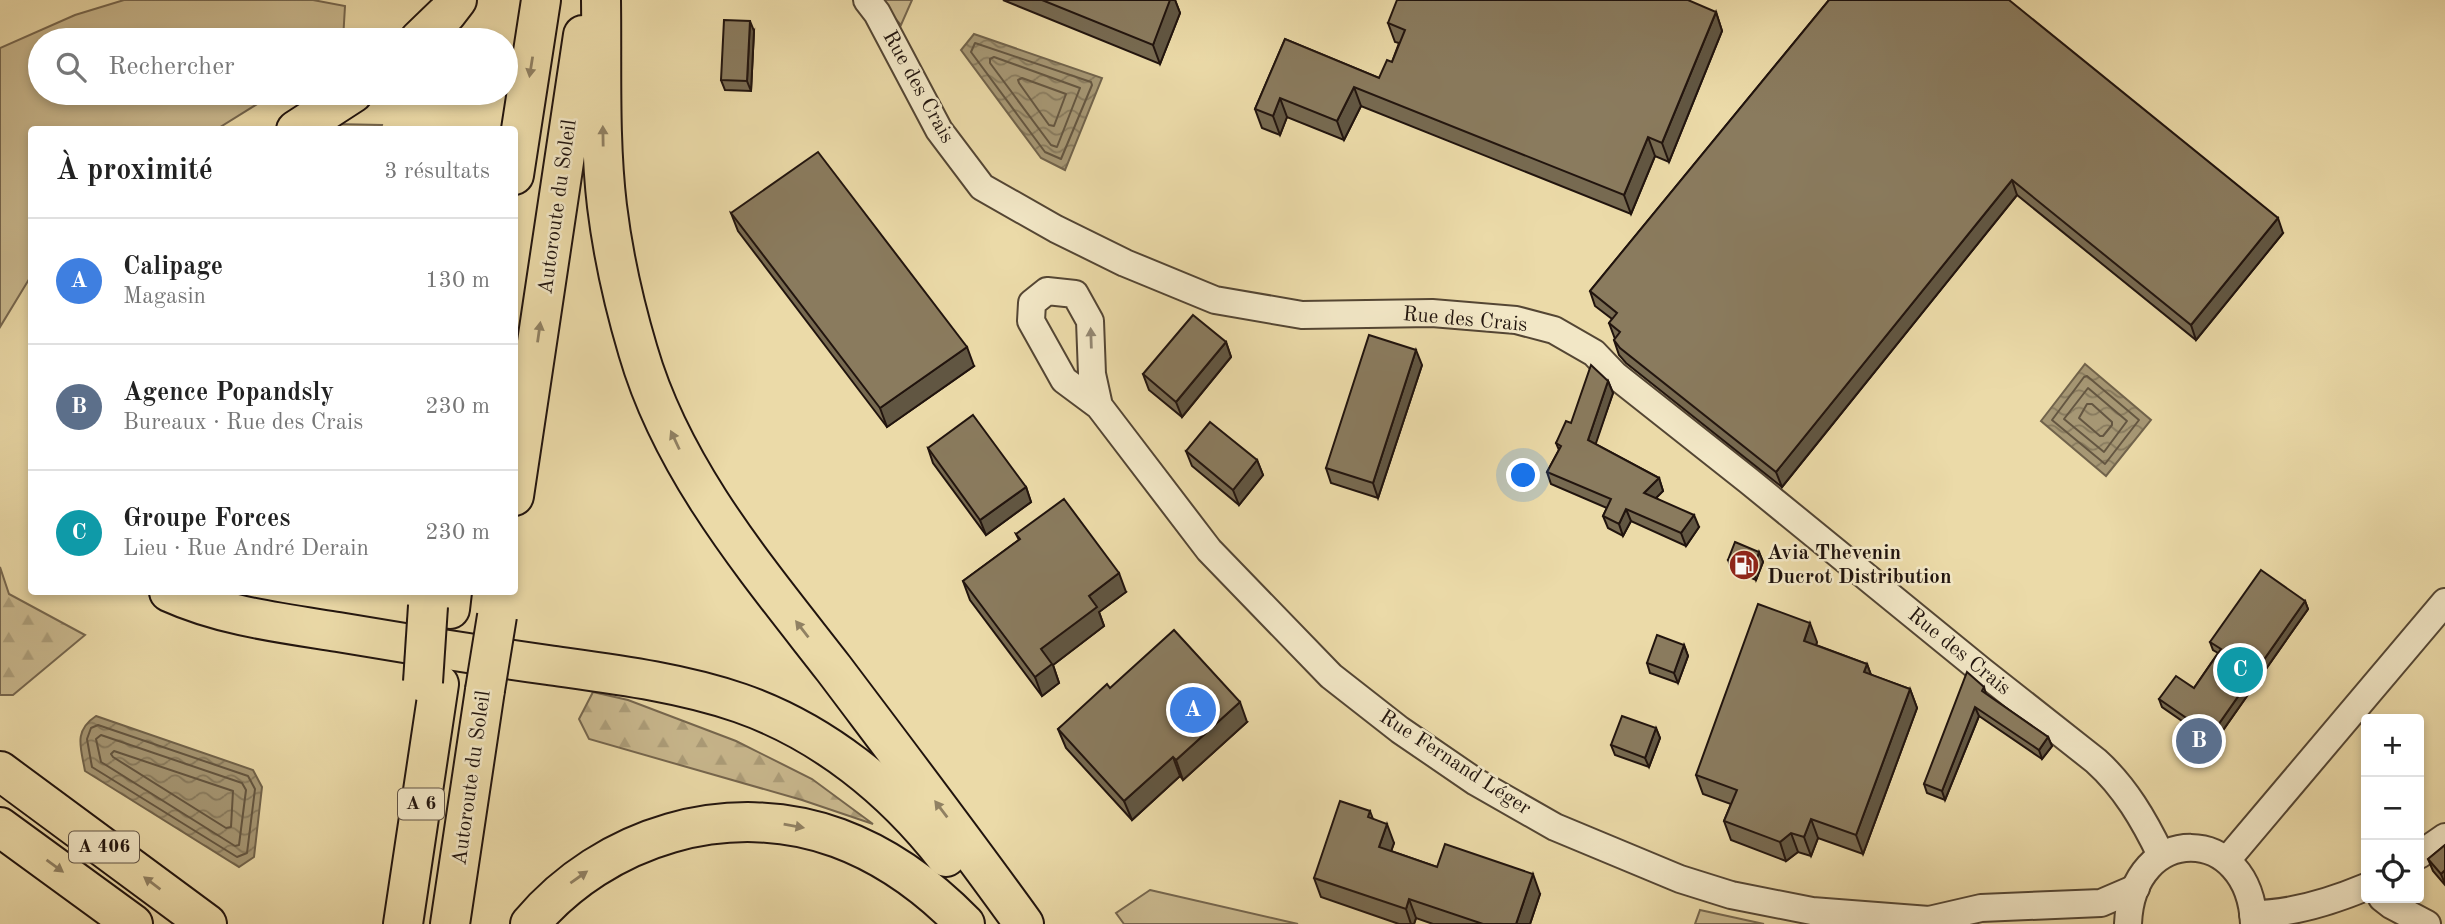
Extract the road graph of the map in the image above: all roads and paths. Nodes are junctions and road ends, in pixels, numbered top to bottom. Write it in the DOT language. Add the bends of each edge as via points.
graph roads {
  1 [pos="457,0"];
  2 [pos="541,0"];
  3 [pos="588,0"];
  4 [pos="601,0"];
  5 [pos="867,0"];
  6 [pos="431,28"];
  7 [pos="335,105"];
  8 [pos="302,126"];
  9 [pos="518,149"];
  10 [pos="1099,406"];
  11 [pos="518,469"];
  12 [pos="177,595"];
  13 [pos="440,600"];
  14 [pos="2445,602"];
  15 [pos="499,604"];
  16 [pos="0,771"];
  17 [pos="0,827"];
  18 [pos="2445,837"];
  19 [pos="2424,852"];
  20 [pos="2161,855"];
  21 [pos="2227,860"];
  22 [pos="2136,888"];
  23 [pos="2361,889"];
  24 [pos="2388,903"];
  25 [pos="2253,919"];
  26 [pos="1939,922"];
  27 [pos="133,924"];
  28 [pos="207,924"];
  29 [pos="403,924"];
  30 [pos="450,924"];
  31 [pos="530,924"];
  32 [pos="965,924"];
  33 [pos="1000,924"];
  34 [pos="1024,924"];
  35 [pos="2128,924"];
  36 [pos="2427,924"];
  1 -- 6 [label="highway"];
  2 -- 9 [label="highway, one-way"];
  11 -- 3 [label="highway, Autoroute du Soleil, one-way"];
  34 -- 4 [label="highway, one-way" via="717,515 658,404 638,354 614,257 607,204"];
  5 -- 20 [label="street, Rue des Crais" via="939,130 982,187 1149,275 1215,300 1302,315 1432,313 1516,320 1554,330 1594,353 1615,375 2096,761 2114,777"];
  7 -- 8 [label="highway"];
  10 -- 26 [label="street, Rue Fernand Léger" via="1209,550 1331,676 1476,782 1555,827 1731,895 1812,911"];
  12 -- 33 [label="highway" via="256,619 614,674 742,704 807,734 878,784 911,814"];
  13 -- 29 [label="highway, A 6"];
  14 -- 21 [label="street"];
  15 -- 30 [label="highway, Autoroute du Soleil / A 6, bridge"];
  28 -- 16 [label="highway, A 406, one-way"];
  17 -- 27 [label="highway, A 406, one-way"];
  18 -- 19 [label="street"];
  20 -- 21 [label="street" via="2193,848"];
  20 -- 22 [label="street"];
  21 -- 25 [label="street" via="2243,880"];
  22 -- 26 [label="street, Rue Fernand Léger" via="2101,903 1981,908"];
  22 -- 35 [label="street"];
  23 -- 25 [label="street"];
  24 -- 36 [label="street"];
  31 -- 32 [label="highway, one-way" via="575,879 640,842 686,828 735,822 785,824 841,839 923,885"];
}
